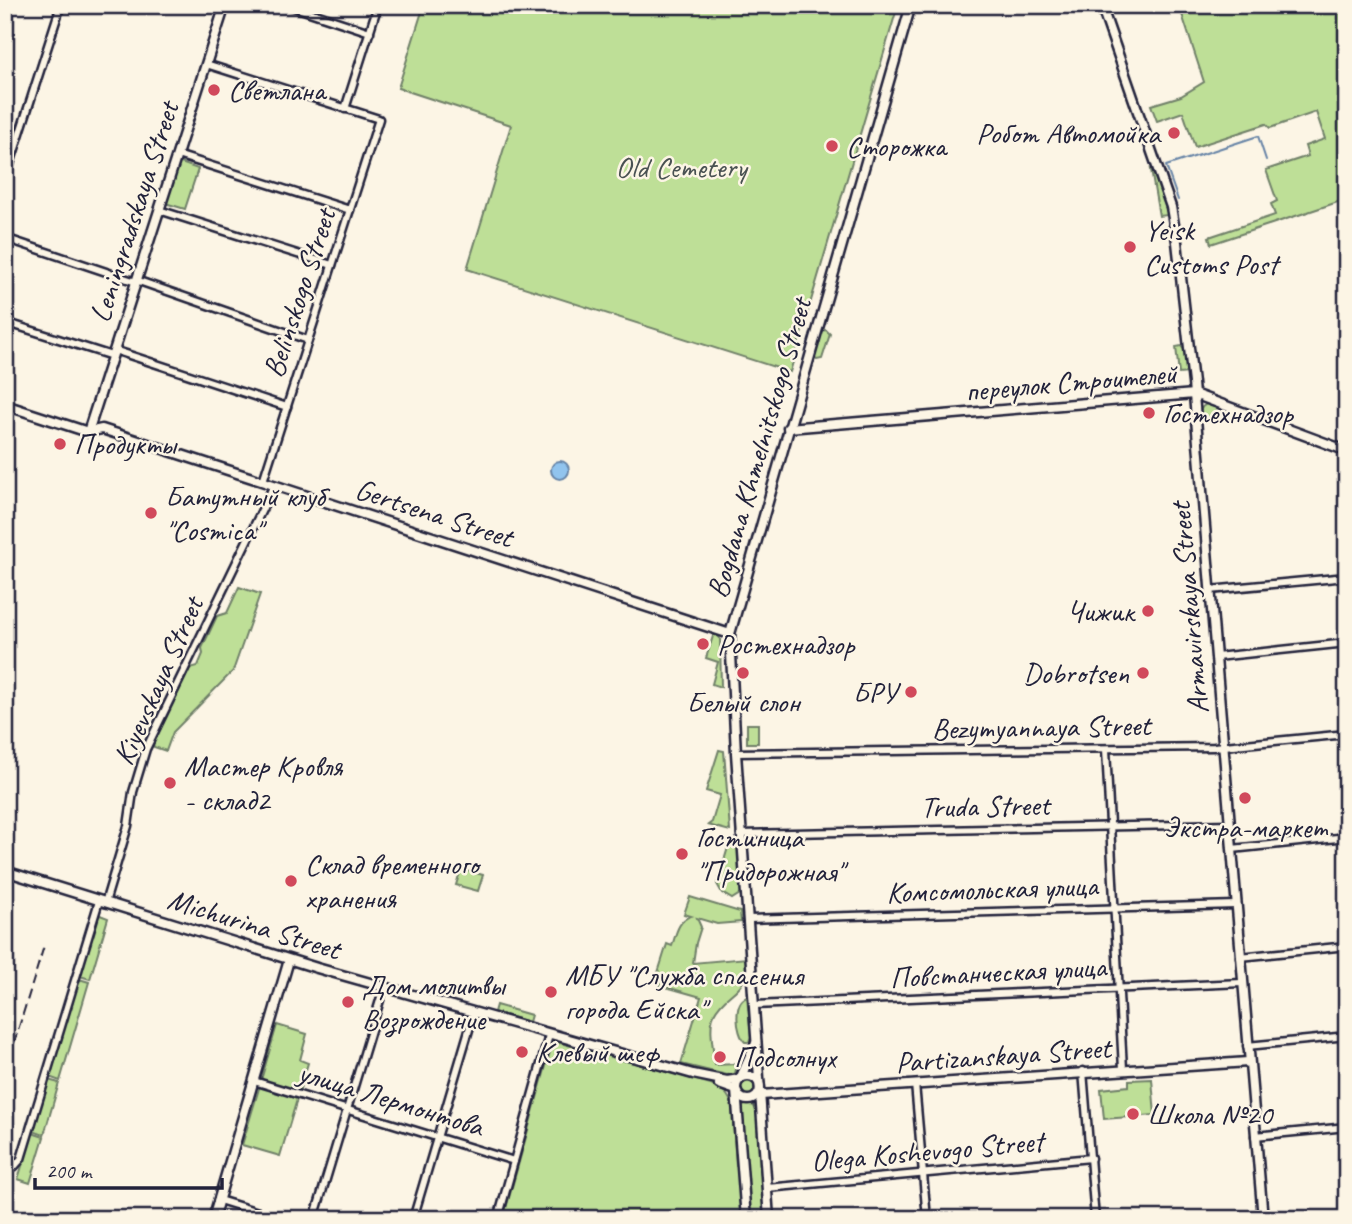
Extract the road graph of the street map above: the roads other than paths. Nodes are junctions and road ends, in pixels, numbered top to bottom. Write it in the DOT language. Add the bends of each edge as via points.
graph roads {
  1 [pos="61,5"];
  2 [pos="225,5"];
  3 [pos="378,5"];
  4 [pos="911,5"];
  5 [pos="1101,5"];
  6 [pos="293,6"];
  7 [pos="370,32"];
  8 [pos="206,64"];
  9 [pos="345,109"];
  10 [pos="177,155"];
  11 [pos="5,180"];
  12 [pos="159,209"];
  13 [pos="350,210"];
  14 [pos="5,238"];
  15 [pos="332,265"];
  16 [pos="136,281"];
  17 [pos="5,322"];
  18 [pos="309,340"];
  19 [pos="113,353"];
  20 [pos="1194,394"];
  21 [pos="5,405"];
  22 [pos="287,407"];
  23 [pos="93,415"];
  24 [pos="788,428"];
  25 [pos="102,429"];
  26 [pos="88,432"];
  27 [pos="1347,451"];
  28 [pos="263,481"];
  29 [pos="274,485"];
  30 [pos="1347,577"];
  31 [pos="1210,590"];
  32 [pos="730,634"];
  33 [pos="1347,643"];
  34 [pos="1216,657"];
  35 [pos="1347,734"];
  36 [pos="1224,747"];
  37 [pos="1106,750"];
  38 [pos="736,753"];
  39 [pos="1230,824"];
  40 [pos="1110,827"];
  41 [pos="741,834"];
  42 [pos="1347,837"];
  43 [pos="1232,849"];
  44 [pos="5,871"];
  45 [pos="102,902"];
  46 [pos="1236,905"];
  47 [pos="1115,908"];
  48 [pos="749,919"];
  49 [pos="1347,946"];
  50 [pos="1240,957"];
  51 [pos="289,960"];
  52 [pos="1242,983"];
  53 [pos="384,987"];
  54 [pos="1118,989"];
  55 [pos="755,1006"];
  56 [pos="474,1013"];
  57 [pos="549,1035"];
  58 [pos="1347,1036"];
  59 [pos="757,1040"];
  60 [pos="1247,1046"];
  61 [pos="1248,1062"];
  62 [pos="1123,1069"];
  63 [pos="1083,1071"];
  64 [pos="694,1074"];
  65 [pos="740,1079"];
  66 [pos="254,1080"];
  67 [pos="915,1084"];
  68 [pos="736,1090"];
  69 [pos="760,1091"];
  70 [pos="348,1110"];
  71 [pos="1347,1127"];
  72 [pos="1255,1136"];
  73 [pos="437,1137"];
  74 [pos="1091,1158"];
  75 [pos="514,1161"];
  76 [pos="5,1170"];
  77 [pos="923,1173"];
  78 [pos="767,1188"];
  79 [pos="219,1200"];
  80 [pos="213,1219"];
  81 [pos="281,1219"];
  82 [pos="314,1219"];
  83 [pos="413,1219"];
  84 [pos="498,1219"];
  85 [pos="746,1219"];
  86 [pos="769,1219"];
  87 [pos="927,1219"];
  88 [pos="1096,1219"];
  89 [pos="1262,1219"];
  1 -- 11 [label="street"];
  2 -- 8 [label="street, Leningradskaya Street"];
  3 -- 7 [label="street"];
  4 -- 24 [label="street, Bogdana Khmelnitskogo Street"];
  5 -- 20 [label="street, Armavirskaya Street" via="1174,217"];
  6 -- 7 [label="street"];
  7 -- 9 [label="street"];
  8 -- 9 [label="street"];
  8 -- 10 [label="street, Leningradskaya Street"];
  9 -- 13 [label="street, Belinskogo Street" via="379,120"];
  10 -- 12 [label="street, Leningradskaya Street"];
  10 -- 13 [label="street"];
  12 -- 15 [label="street"];
  12 -- 16 [label="street, Leningradskaya Street"];
  13 -- 15 [label="street, Belinskogo Street"];
  14 -- 16 [label="street"];
  15 -- 18 [label="street, Belinskogo Street"];
  16 -- 18 [label="street"];
  16 -- 19 [label="street, Leningradskaya Street"];
  17 -- 19 [label="street"];
  18 -- 22 [label="street, Belinskogo Street"];
  19 -- 22 [label="street"];
  19 -- 23 [label="street, Leningradskaya Street"];
  20 -- 24 [label="street, переулок Строителей"];
  20 -- 27 [label="street, переулок Строителей"];
  20 -- 31 [label="street, Armavirskaya Street"];
  21 -- 26 [label="street"];
  22 -- 28 [label="street, Belinskogo Street"];
  23 -- 25 [label="street"];
  23 -- 26 [label="street, Leningradskaya Street"];
  24 -- 32 [label="street, Bogdana Khmelnitskogo Street"];
  25 -- 26 [label="street, Gertsena Street"];
  25 -- 28 [label="street, Gertsena Street"];
  28 -- 29 [label="street, Gertsena Street"];
  29 -- 32 [label="street, Gertsena Street"];
  29 -- 45 [label="street, Kiyevskaya Street" via="146,749 128,826"];
  30 -- 31 [label="street"];
  31 -- 34 [label="street, Armavirskaya Street"];
  32 -- 38 [label="street, Bogdana Khmelnitskogo Street"];
  33 -- 34 [label="street"];
  34 -- 36 [label="street, Armavirskaya Street"];
  35 -- 36 [label="street, Bezymyannaya Street"];
  36 -- 37 [label="street, Bezymyannaya Street"];
  36 -- 39 [label="street, Armavirskaya Street"];
  37 -- 38 [label="street, Bezymyannaya Street"];
  37 -- 40 [label="street"];
  38 -- 41 [label="street, Bogdana Khmelnitskogo Street"];
  39 -- 40 [label="street, Truda Street"];
  39 -- 43 [label="street, Armavirskaya Street"];
  40 -- 41 [label="street, Truda Street"];
  40 -- 47 [label="street"];
  41 -- 48 [label="street, Bogdana Khmelnitskogo Street"];
  42 -- 43 [label="street"];
  43 -- 46 [label="street, Armavirskaya Street"];
  44 -- 45 [label="street, Michurina Street"];
  45 -- 51 [label="street, Michurina Street"];
  45 -- 76 [label="street, Kiyevskaya Street" via="21,1159"];
  46 -- 47 [label="street, Комсомольская улица"];
  46 -- 50 [label="street, Armavirskaya Street"];
  47 -- 48 [label="street, Комсомольская улица"];
  47 -- 54 [label="street"];
  48 -- 55 [label="street, Bogdana Khmelnitskogo Street"];
  49 -- 50 [label="street"];
  50 -- 52 [label="street, Armavirskaya Street"];
  51 -- 53 [label="street, Michurina Street"];
  51 -- 66 [label="street"];
  52 -- 54 [label="street, Повстанческая улица"];
  52 -- 60 [label="street, Armavirskaya Street"];
  53 -- 56 [label="street, Michurina Street"];
  53 -- 70 [label="street"];
  54 -- 55 [label="street, Повстанческая улица"];
  54 -- 62 [label="street"];
  55 -- 59 [label="street, Bogdana Khmelnitskogo Street"];
  56 -- 57 [label="street, Michurina Street"];
  56 -- 73 [label="street"];
  57 -- 64 [label="street, Michurina Street"];
  57 -- 75 [label="street"];
  58 -- 60 [label="street"];
  59 -- 65 [label="street, Bogdana Khmelnitskogo Street"];
  59 -- 69 [label="street, Bogdana Khmelnitskogo Street"];
  60 -- 61 [label="street, Armavirskaya Street"];
  61 -- 62 [label="street, Partizanskaya Street"];
  61 -- 72 [label="street, Armavirskaya Street"];
  62 -- 63 [label="street, Partizanskaya Street"];
  63 -- 67 [label="street, Partizanskaya Street"];
  63 -- 74 [label="street"];
  64 -- 65 [label="street, Michurina Street"];
  64 -- 68 [label="street, Michurina Street"];
  65 -- 68 [label="street"];
  65 -- 69 [label="street" via="752,1076"];
  66 -- 70 [label="street, улица Лермонтова"];
  66 -- 79 [label="street"];
  67 -- 69 [label="street, Partizanskaya Street"];
  67 -- 77 [label="street"];
  68 -- 69 [label="street" via="739,1098 749,1101"];
  68 -- 85 [label="street"];
  69 -- 78 [label="street, Bogdana Khmelnitskogo Street"];
  70 -- 73 [label="street, улица Лермонтова"];
  70 -- 82 [label="street"];
  71 -- 72 [label="street"];
  72 -- 89 [label="street, Armavirskaya Street"];
  73 -- 75 [label="street, улица Лермонтова"];
  73 -- 83 [label="street"];
  74 -- 77 [label="street, Olega Koshevogo Street"];
  74 -- 88 [label="street"];
  75 -- 84 [label="street"];
  77 -- 78 [label="street, Olega Koshevogo Street"];
  77 -- 87 [label="street"];
  78 -- 86 [label="street, Bogdana Khmelnitskogo Street"];
  79 -- 80 [label="street"];
  79 -- 81 [label="street"];
}
